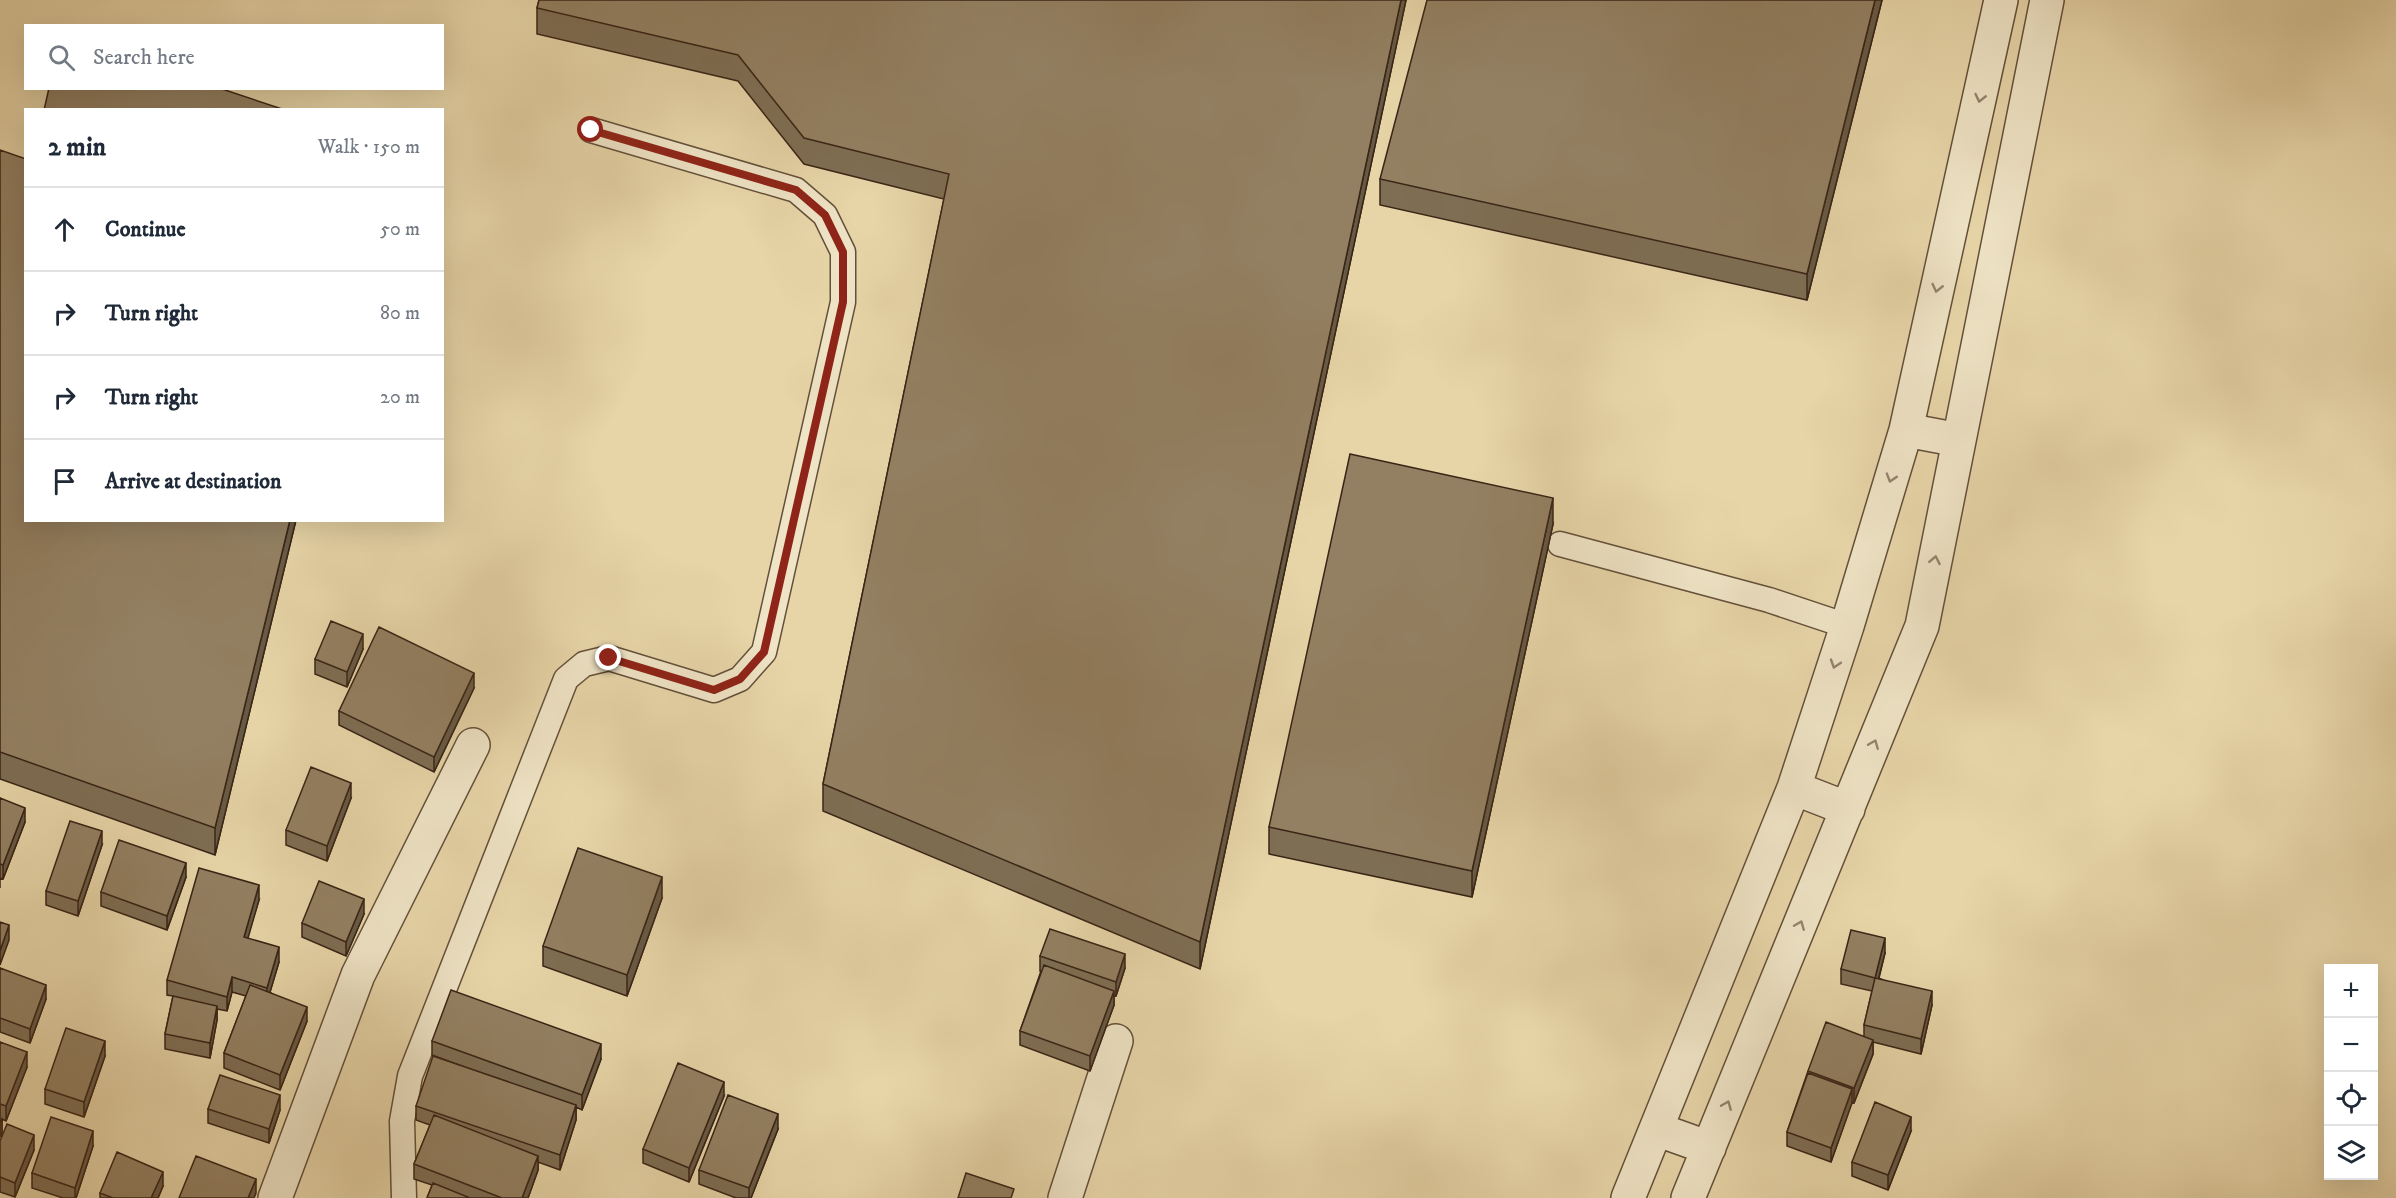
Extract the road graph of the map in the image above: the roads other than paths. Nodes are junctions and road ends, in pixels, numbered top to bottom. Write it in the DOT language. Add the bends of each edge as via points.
graph roads {
  1 [pos="2001,0"];
  2 [pos="2047,0"];
  3 [pos="1988,59"];
  4 [pos="2034,67"];
  5 [pos="591,130"];
  6 [pos="1906,430"];
  7 [pos="1959,440"];
  8 [pos="1560,544"];
  9 [pos="1847,626"];
  10 [pos="473,745"];
  11 [pos="1794,788"];
  12 [pos="1848,809"];
  13 [pos="1116,1041"];
  14 [pos="1656,1129"];
  15 [pos="1709,1148"];
  16 [pos="275,1198"];
  17 [pos="404,1198"];
  18 [pos="1065,1198"];
  19 [pos="1628,1198"];
  20 [pos="1688,1198"];
  1 -- 3 [label="street"];
  2 -- 4 [label="street"];
  3 -- 4 [label="street"];
  3 -- 6 [label="street, one-way"];
  4 -- 7 [label="street"];
  5 -- 17 [label="lane" via="796,190 825,215 843,252 843,302 764,652 740,679 714,690 609,658 584,664 566,679 410,1076 402,1121"];
  6 -- 7 [label="street"];
  6 -- 9 [label="street, one-way"];
  12 -- 7 [label="street, one-way" via="1922,626"];
  8 -- 9 [label="lane" via="1769,600"];
  9 -- 11 [label="street, one-way"];
  10 -- 16 [label="street" via="358,975"];
  11 -- 12 [label="street"];
  11 -- 14 [label="street"];
  15 -- 12 [label="street, one-way"];
  13 -- 18 [label="street"];
  14 -- 15 [label="street"];
  14 -- 19 [label="street"];
  15 -- 20 [label="street"];
}
